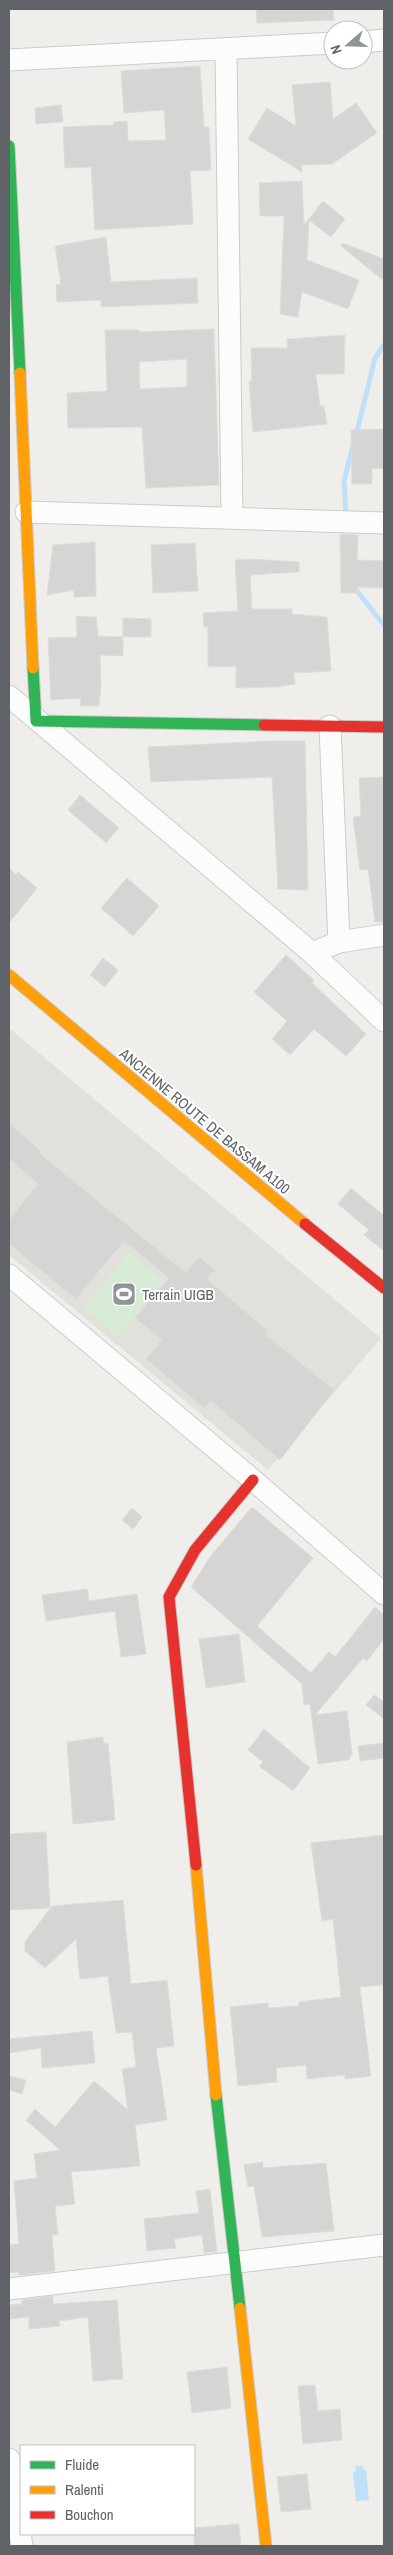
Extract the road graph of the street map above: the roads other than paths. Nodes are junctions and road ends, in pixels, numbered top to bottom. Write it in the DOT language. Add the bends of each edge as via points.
graph roads {
  1 [pos="323,44"];
  2 [pos="226,50"];
  3 [pos="9,60"];
  4 [pos="9,146"];
  5 [pos="11,228"];
  6 [pos="15,416"];
  7 [pos="26,512"];
  8 [pos="232,517"];
  9 [pos="384,523"];
  10 [pos="9,696"];
  11 [pos="36,721"];
  12 [pos="330,726"];
  13 [pos="384,727"];
  14 [pos="384,935"];
  15 [pos="339,942"];
  16 [pos="312,953"];
  17 [pos="9,975"];
  18 [pos="384,1020"];
  19 [pos="9,1275"];
  20 [pos="384,1288"];
  21 [pos="253,1480"];
  22 [pos="384,1594"];
  23 [pos="384,2245"];
  24 [pos="235,2262"];
  25 [pos="9,2289"];
  26 [pos="9,2459"];
  27 [pos="20,2533"];
  28 [pos="266,2546"];
  1 -- 2 [label="street"];
  2 -- 3 [label="street"];
  2 -- 8 [label="street"];
  4 -- 5 [label="street"];
  5 -- 6 [label="street"];
  6 -- 7 [label="street"];
  7 -- 8 [label="street"];
  7 -- 11 [label="street"];
  8 -- 9 [label="street"];
  10 -- 11 [label="street"];
  11 -- 12 [label="street"];
  11 -- 16 [label="street"];
  12 -- 13 [label="street"];
  12 -- 15 [label="street"];
  14 -- 15 [label="street"];
  15 -- 16 [label="street"];
  16 -- 18 [label="street"];
  17 -- 20 [label="street, ANCIENNE ROUTE DE BASSAM A100" via="253,1182"];
  19 -- 21 [label="street"];
  21 -- 22 [label="street"];
  21 -- 24 [label="street" via="187,1563 169,1598 212,2062"];
  23 -- 24 [label="street"];
  24 -- 25 [label="street"];
  24 -- 28 [label="street"];
  26 -- 27 [label="street"];
}
